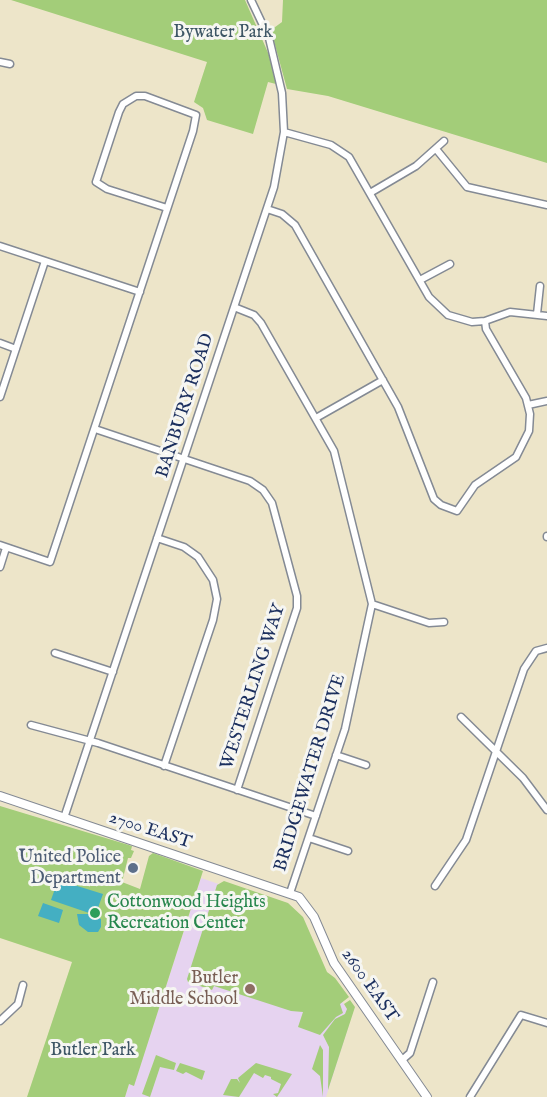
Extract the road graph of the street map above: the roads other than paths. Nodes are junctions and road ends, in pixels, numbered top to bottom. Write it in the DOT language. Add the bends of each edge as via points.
graph roads {
  1 [pos="251,0"];
  2 [pos="0,62"];
  3 [pos="10,64"];
  4 [pos="284,132"];
  5 [pos="444,141"];
  6 [pos="436,149"];
  7 [pos="370,193"];
  8 [pos="547,205"];
  9 [pos="167,208"];
  10 [pos="267,209"];
  11 [pos="0,246"];
  12 [pos="45,261"];
  13 [pos="450,264"];
  14 [pos="420,280"];
  15 [pos="540,286"];
  16 [pos="140,292"];
  17 [pos="234,307"];
  18 [pos="537,314"];
  19 [pos="547,316"];
  20 [pos="484,321"];
  21 [pos="0,343"];
  22 [pos="16,349"];
  23 [pos="382,380"];
  24 [pos="0,397"];
  25 [pos="547,401"];
  26 [pos="528,405"];
  27 [pos="316,418"];
  28 [pos="95,429"];
  29 [pos="184,459"];
  30 [pos="157,538"];
  31 [pos="3,547"];
  32 [pos="0,567"];
  33 [pos="372,604"];
  34 [pos="444,622"];
  35 [pos="547,648"];
  36 [pos="55,653"];
  37 [pos="113,672"];
  38 [pos="461,717"];
  39 [pos="31,725"];
  40 [pos="89,742"];
  41 [pos="496,751"];
  42 [pos="336,755"];
  43 [pos="366,765"];
  44 [pos="164,766"];
  45 [pos="237,790"];
  46 [pos="0,796"];
  47 [pos="547,810"];
  48 [pos="316,816"];
  49 [pos="64,818"];
  50 [pos="309,838"];
  51 [pos="348,851"];
  52 [pos="435,886"];
  53 [pos="290,893"];
  54 [pos="433,982"];
  55 [pos="23,985"];
  56 [pos="0,1022"];
  57 [pos="547,1023"];
  58 [pos="402,1060"];
  59 [pos="427,1097"];
  60 [pos="470,1097"];
  1 -- 4 [label="street, BANBURY ROAD" via="276,62"];
  2 -- 3 [label="street"];
  4 -- 7 [label="street" via="344,152"];
  4 -- 10 [label="street, BANBURY ROAD"];
  5 -- 6 [label="street"];
  6 -- 7 [label="street" via="406,173"];
  6 -- 8 [label="street" via="467,187"];
  7 -- 14 [label="street"];
  9 -- 9 [label="street" via="196,115 145,96 128,100 119,112 96,182"];
  9 -- 16 [label="street"];
  10 -- 17 [label="street, BANBURY ROAD"];
  10 -- 23 [label="street" via="282,214 295,225"];
  11 -- 12 [label="street"];
  12 -- 16 [label="street"];
  12 -- 22 [label="street"];
  13 -- 14 [label="street"];
  14 -- 20 [label="street" via="429,297 448,315"];
  15 -- 18 [label="street"];
  16 -- 28 [label="street"];
  17 -- 27 [label="street, BRIDGEWATER DRIVE" via="258,318"];
  17 -- 29 [label="street, BANBURY ROAD"];
  18 -- 19 [label="street"];
  18 -- 20 [label="street" via="510,312"];
  20 -- 26 [label="street"];
  21 -- 22 [label="street"];
  22 -- 24 [label="street"];
  23 -- 26 [label="street" via="403,417 434,499 457,511 475,485 522,449 529,431"];
  23 -- 27 [label="street"];
  25 -- 26 [label="street"];
  27 -- 33 [label="street, BRIDGEWATER DRIVE" via="336,458"];
  28 -- 29 [label="street, WESTERLING WAY"];
  28 -- 31 [label="street" via="50,562"];
  29 -- 30 [label="street, BANBURY ROAD"];
  29 -- 45 [label="street, WESTERLING WAY" via="250,481 268,496 297,596 296,614"];
  30 -- 37 [label="street, BANBURY ROAD"];
  30 -- 44 [label="street" via="184,547 198,557 213,580 217,600"];
  31 -- 32 [label="street"];
  33 -- 34 [label="street" via="429,623"];
  33 -- 42 [label="street, BRIDGEWATER DRIVE"];
  35 -- 41 [label="street" via="536,651 524,669"];
  36 -- 37 [label="street"];
  37 -- 40 [label="street, BANBURY ROAD"];
  38 -- 41 [label="street"];
  39 -- 40 [label="street"];
  40 -- 44 [label="street"];
  40 -- 49 [label="street, BANBURY ROAD"];
  41 -- 47 [label="street" via="524,778"];
  41 -- 52 [label="street" via="466,840"];
  42 -- 43 [label="street"];
  42 -- 48 [label="street, BRIDGEWATER DRIVE"];
  44 -- 45 [label="street"];
  45 -- 48 [label="street"];
  46 -- 49 [label="street, 2700 EAST"];
  48 -- 50 [label="street, BRIDGEWATER DRIVE"];
  49 -- 53 [label="street, 2700 EAST"];
  50 -- 51 [label="street"];
  50 -- 53 [label="street, BRIDGEWATER DRIVE"];
  53 -- 58 [label="street, 2600 EAST" via="309,909 334,963"];
  54 -- 58 [label="street" via="410,1053"];
  55 -- 56 [label="street" via="18,1004"];
  57 -- 60 [label="street" via="521,1015"];
  58 -- 59 [label="street, 2600 EAST"];
}
